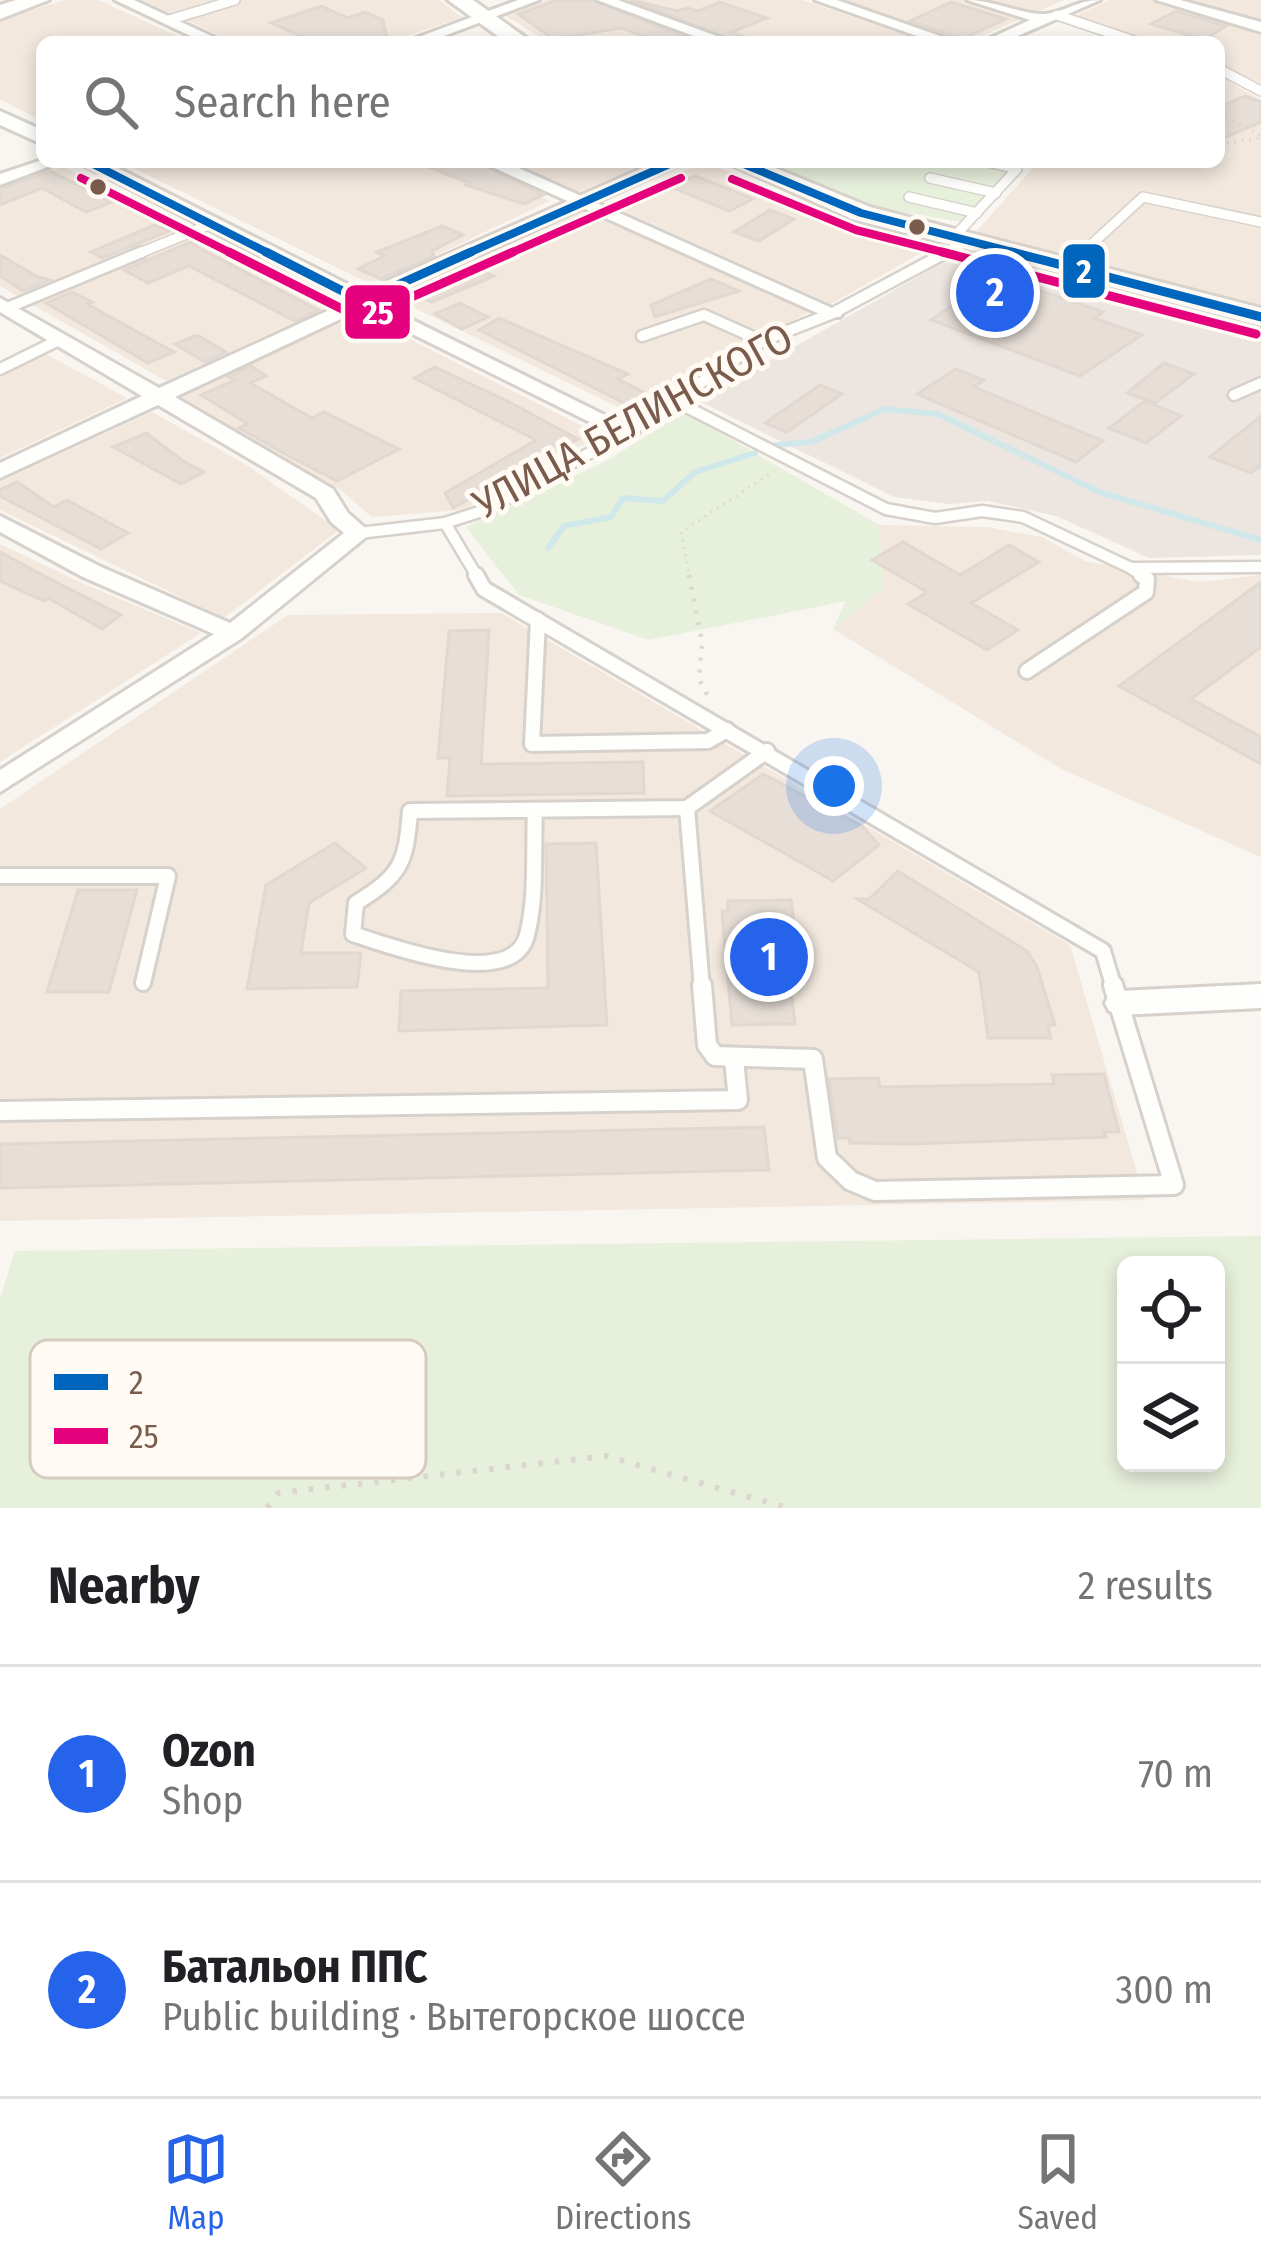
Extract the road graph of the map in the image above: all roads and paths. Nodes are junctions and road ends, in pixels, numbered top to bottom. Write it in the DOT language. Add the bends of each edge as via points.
graph roads {
  1 [pos="38,0"];
  2 [pos="122,0"];
  3 [pos="236,0"];
  4 [pos="459,0"];
  5 [pos="532,0"];
  6 [pos="604,0"];
  7 [pos="822,0"];
  8 [pos="974,0"];
  9 [pos="1093,0"];
  10 [pos="1163,0"];
  11 [pos="0,12"];
  12 [pos="481,16"];
  13 [pos="1052,18"];
  14 [pos="169,20"];
  15 [pos="1261,28"];
  16 [pos="203,36"];
  17 [pos="428,36"];
  18 [pos="512,36"];
  19 [pos="708,36"];
  20 [pos="931,36"];
  21 [pos="1006,36"];
  22 [pos="1116,36"];
  23 [pos="1225,72"];
  24 [pos="1261,91"];
  25 [pos="1225,116"];
  26 [pos="0,117"];
  27 [pos="36,135"];
  28 [pos="1261,137"];
  29 [pos="1227,143"];
  30 [pos="36,168"];
  31 [pos="101,168"];
  32 [pos="504,168"];
  33 [pos="660,168"];
  34 [pos="753,168"];
  35 [pos="1013,168"];
  36 [pos="930,178"];
  37 [pos="0,180"];
  38 [pos="997,194"];
  39 [pos="909,197"];
  40 [pos="584,202"];
  41 [pos="977,213"];
  42 [pos="1261,223"];
  43 [pos="212,224"];
  44 [pos="959,240"];
  45 [pos="1068,266"];
  46 [pos="362,301"];
  47 [pos="3,306"];
  48 [pos="833,313"];
  49 [pos="1261,317"];
  50 [pos="642,336"];
  51 [pos="61,339"];
  52 [pos="762,341"];
  53 [pos="0,369"];
  54 [pos="1261,382"];
  55 [pos="1234,395"];
  56 [pos="161,397"];
  57 [pos="675,401"];
  58 [pos="628,432"];
  59 [pos="790,461"];
  60 [pos="0,471"];
  61 [pos="445,523"];
  62 [pos="0,524"];
  63 [pos="359,532"];
  64 [pos="1261,567"];
  65 [pos="1131,568"];
  66 [pos="538,620"];
  67 [pos="233,633"];
  68 [pos="1027,671"];
  69 [pos="727,730"];
  70 [pos="767,752"];
  71 [pos="0,783"];
  72 [pos="687,808"];
  73 [pos="536,811"];
  74 [pos="0,876"];
  75 [pos="143,983"];
  76 [pos="1261,996"];
  77 [pos="1120,1003"];
  78 [pos="734,1060"];
  79 [pos="0,1112"];
  80 [pos="426,1476"];
  81 [pos="411,1478"];
  82 [pos="267,1508"];
  83 [pos="788,1508"];
  1 -- 11 [label="main road"];
  2 -- 14 [label="street"];
  3 -- 14 [label="lane"];
  4 -- 12 [label="main road"];
  5 -- 12 [label="street"];
  6 -- 19 [label="street"];
  7 -- 20 [label="street"];
  8 -- 13 [label="street"];
  9 -- 13 [label="street"];
  10 -- 15 [label="street"];
  12 -- 17 [label="street"];
  12 -- 18 [label="main road"];
  13 -- 21 [label="street"];
  13 -- 22 [label="lane"];
  14 -- 16 [label="street"];
  23 -- 24 [label="lane"];
  25 -- 28 [label="path"];
  26 -- 27 [label="street"];
  28 -- 29 [label="path"];
  30 -- 37 [label="street"];
  31 -- 43 [label="street"];
  32 -- 40 [label="street"];
  33 -- 40 [label="street"];
  34 -- 44 [label="main road" via="861,213"];
  35 -- 38 [label="lane"];
  36 -- 38 [label="lane"];
  38 -- 41 [label="lane, УЛИЦА БЕЛИНСКОГО"];
  39 -- 41 [label="lane"];
  40 -- 46 [label="street"];
  40 -- 48 [label="street"];
  41 -- 44 [label="lane, УЛИЦА БЕЛИНСКОГО"];
  42 -- 45 [label="lane" via="1143,197"];
  43 -- 46 [label="street"];
  43 -- 47 [label="lane"];
  44 -- 45 [label="main road"];
  44 -- 48 [label="lane, УЛИЦА БЕЛИНСКОГО"];
  45 -- 49 [label="main road"];
  46 -- 56 [label="street"];
  46 -- 58 [label="street"];
  47 -- 51 [label="street"];
  48 -- 52 [label="lane, УЛИЦА БЕЛИНСКОГО"];
  50 -- 52 [label="lane" via="704,315"];
  51 -- 53 [label="lane"];
  51 -- 56 [label="street"];
  52 -- 57 [label="lane, УЛИЦА БЕЛИНСКОГО"];
  54 -- 55 [label="lane"];
  56 -- 60 [label="street"];
  56 -- 63 [label="street" via="325,494"];
  57 -- 58 [label="lane, УЛИЦА БЕЛИНСКОГО"];
  57 -- 59 [label="lane"];
  58 -- 61 [label="lane, УЛИЦА БЕЛИНСКОГО" via="488,509"];
  59 -- 65 [label="lane" via="886,508 935,518 982,511 1023,517"];
  59 -- 69 [label="path" via="681,532 702,642 699,680"];
  61 -- 63 [label="lane, УЛИЦА БЕЛИНСКОГО"];
  61 -- 66 [label="lane" via="484,589"];
  62 -- 67 [label="street"];
  63 -- 67 [label="street"];
  64 -- 65 [label="lane"];
  65 -- 68 [label="lane" via="1148,579 1146,592"];
  66 -- 69 [label="lane"];
  66 -- 69 [label="lane" via="532,744 709,741"];
  67 -- 71 [label="street"];
  69 -- 70 [label="lane"];
  70 -- 72 [label="lane"];
  70 -- 77 [label="lane" via="1102,951"];
  72 -- 73 [label="lane"];
  72 -- 78 [label="lane" via="707,1045"];
  73 -- 73 [label="lane" via="410,811 401,866 356,903 353,934 442,960 517,953 527,938"];
  74 -- 75 [label="lane" via="167,876"];
  76 -- 77 [label="street"];
  77 -- 78 [label="lane" via="1174,1185 875,1191 827,1158 813,1060"];
  78 -- 79 [label="lane" via="738,1100"];
  80 -- 83 [label="path" via="606,1456"];
  81 -- 82 [label="path" via="278,1493"];
}
